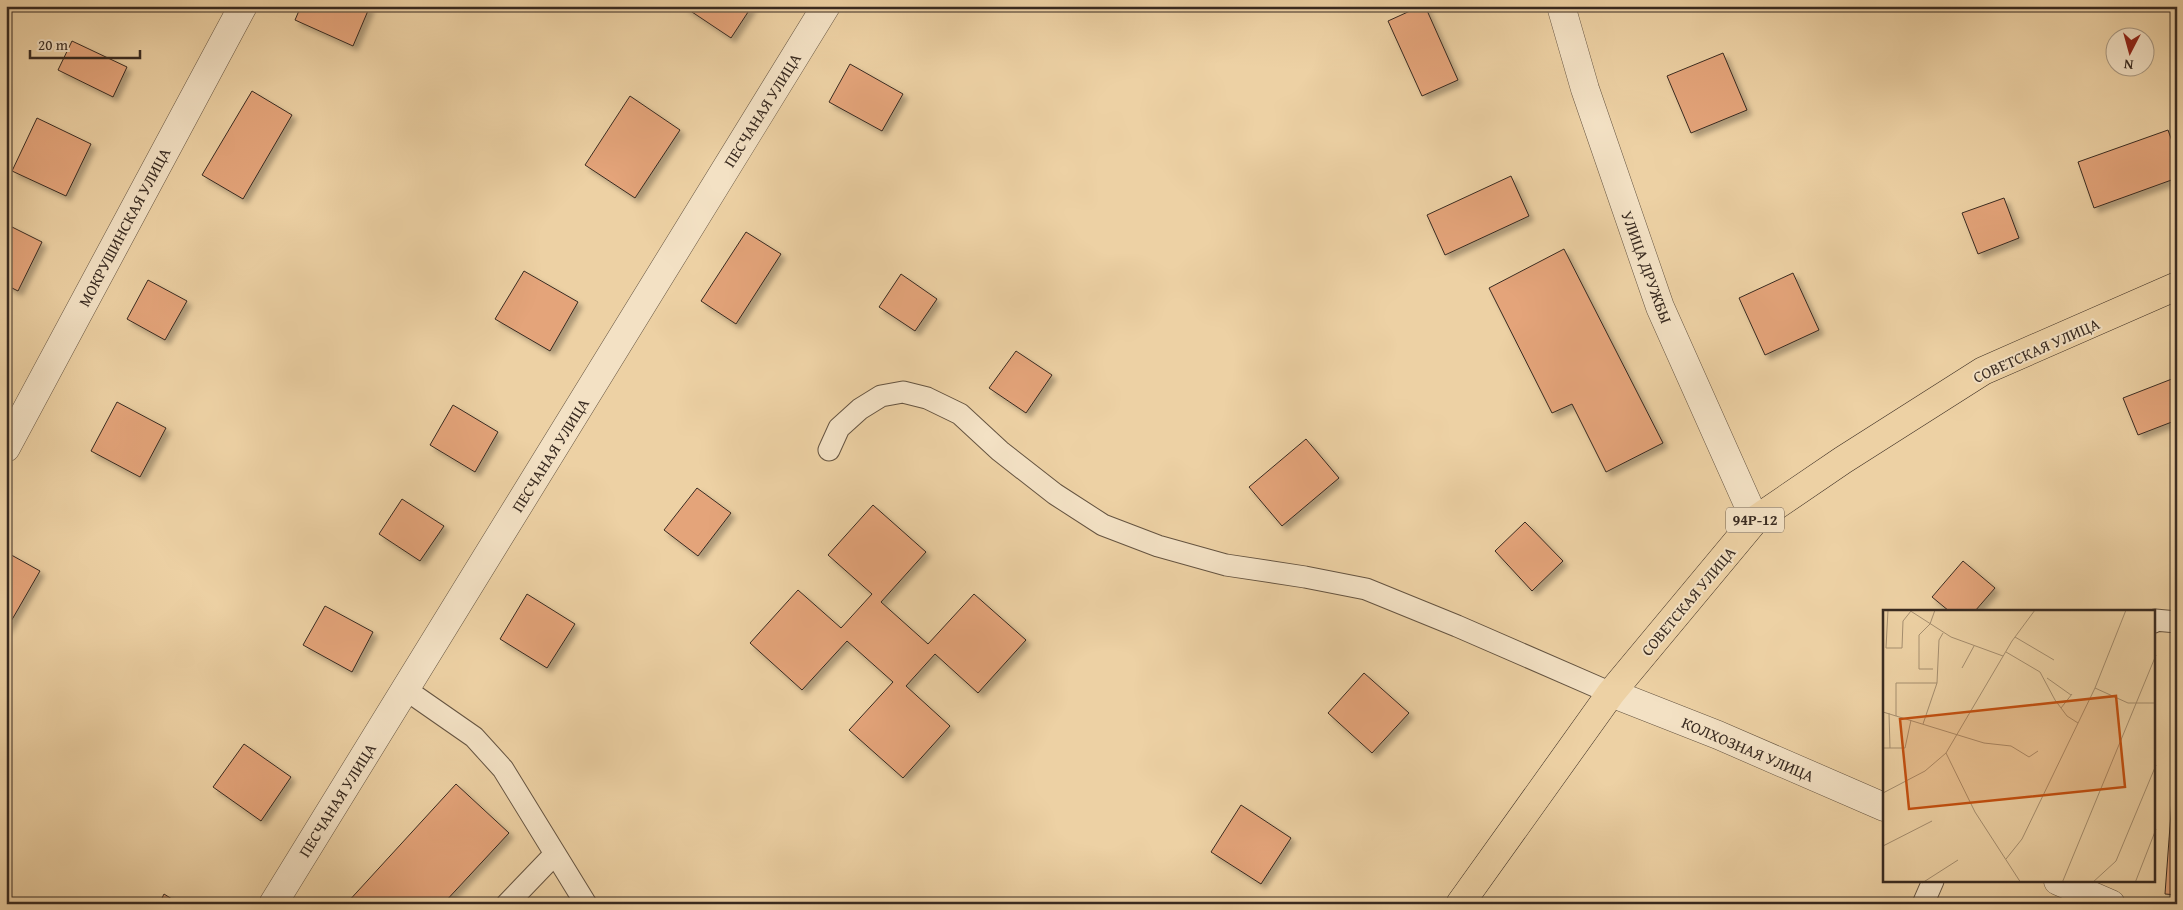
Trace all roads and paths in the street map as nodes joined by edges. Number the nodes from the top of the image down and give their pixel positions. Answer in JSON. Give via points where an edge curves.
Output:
{"nodes":[{"id":1,"x":243,"y":6,"type":"edge"},
{"id":2,"x":826,"y":6,"type":"edge"},
{"id":3,"x":1561,"y":6,"type":"edge"},
{"id":4,"x":2177,"y":286,"type":"edge"},
{"id":5,"x":6,"y":448,"type":"edge"},
{"id":6,"x":829,"y":450,"type":"dead end"},
{"id":7,"x":1755,"y":520,"type":"junction"},
{"id":8,"x":2156,"y":622,"type":"edge"},
{"id":9,"x":2177,"y":622,"type":"edge"},
{"id":10,"x":405,"y":689,"type":"junction"},
{"id":11,"x":1611,"y":693,"type":"junction"},
{"id":12,"x":1883,"y":807,"type":"edge"},
{"id":13,"x":554,"y":855,"type":"junction"},
{"id":14,"x":1933,"y":882,"type":"edge"},
{"id":15,"x":2068,"y":883,"type":"edge"},
{"id":16,"x":273,"y":904,"type":"edge"},
{"id":17,"x":507,"y":904,"type":"edge"},
{"id":18,"x":586,"y":904,"type":"edge"},
{"id":19,"x":1460,"y":904,"type":"edge"},
{"id":20,"x":1923,"y":904,"type":"edge"},
{"id":21,"x":2111,"y":904,"type":"edge"}],
"edges":[{"from":1,"to":5,"type":"street","name":"МОКРУШИНСКАЯ УЛИЦА"},
{"from":2,"to":10,"type":"street","name":"ПЕСЧАНАЯ УЛИЦА"},
{"from":3,"to":7,"type":"street","name":"УЛИЦА ДРУЖБЫ","via":[[1585,89],[1660,307]]},
{"from":4,"to":7,"type":"main road","name":"СОВЕТСКАЯ УЛИЦА","number":"94Р-12","via":[[1983,371]]},
{"from":6,"to":11,"type":"lane","via":[[839,428],[881,396],[904,392],[928,398],[960,414],[1000,451],[1055,494],[1103,525],[1158,546],[1226,565],[1366,588]]},
{"from":7,"to":11,"type":"main road","name":"СОВЕТСКАЯ УЛИЦА","number":"94Р-12"},
{"from":8,"to":9,"type":"lane"},
{"from":10,"to":13,"type":"lane","via":[[474,737],[503,769]]},
{"from":10,"to":16,"type":"street","name":"ПЕСЧАНАЯ УЛИЦА"},
{"from":11,"to":12,"type":"street","name":"КОЛХОЗНАЯ УЛИЦА"},
{"from":11,"to":19,"type":"main road","name":"СОВЕТСКАЯ УЛИЦА","number":"94Р-12"},
{"from":13,"to":17,"type":"lane"},
{"from":13,"to":18,"type":"lane"},
{"from":14,"to":20,"type":"lane"},
{"from":15,"to":21,"type":"street"}]}
